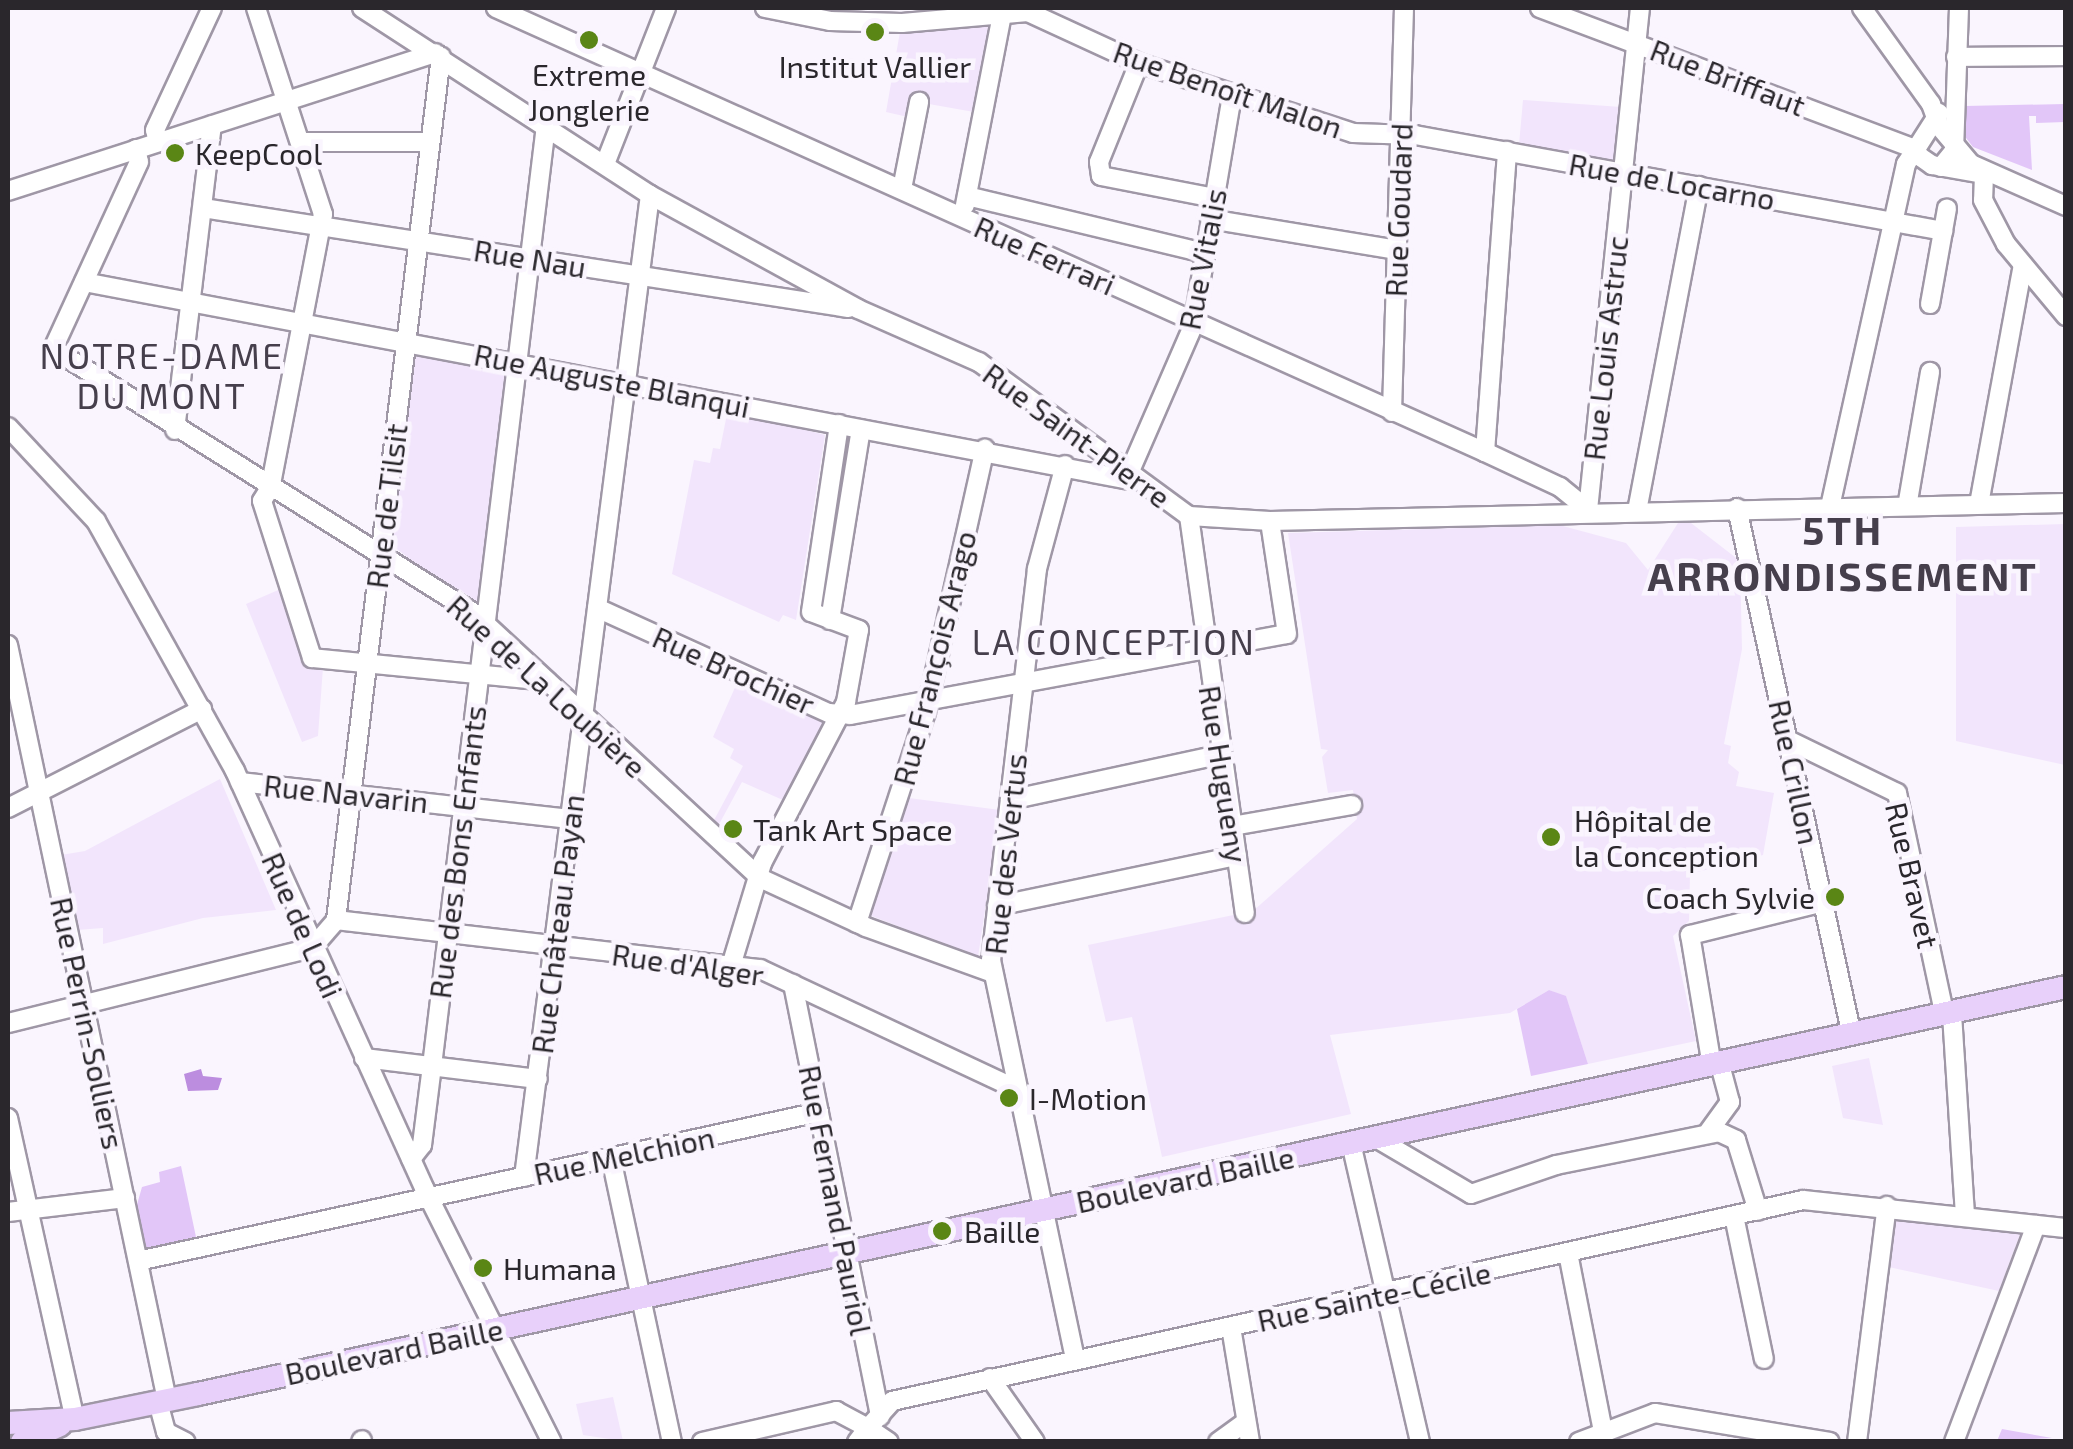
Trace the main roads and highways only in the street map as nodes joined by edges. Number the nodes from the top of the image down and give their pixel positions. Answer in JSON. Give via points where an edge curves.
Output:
{"nodes":[{"id":1,"x":2064,"y":990,"type":"edge"},
{"id":2,"x":75,"y":1419,"type":"junction"},
{"id":3,"x":8,"y":1423,"type":"edge"},
{"id":4,"x":22,"y":1442,"type":"edge"}],
"edges":[{"from":1,"to":2,"type":"main road","name":"Boulevard Baille","via":[[1387,1145],[1352,1143]]},
{"from":2,"to":3,"type":"main road","name":"Boulevard Baille"},
{"from":2,"to":4,"type":"main road","name":"Boulevard Baille"}]}
